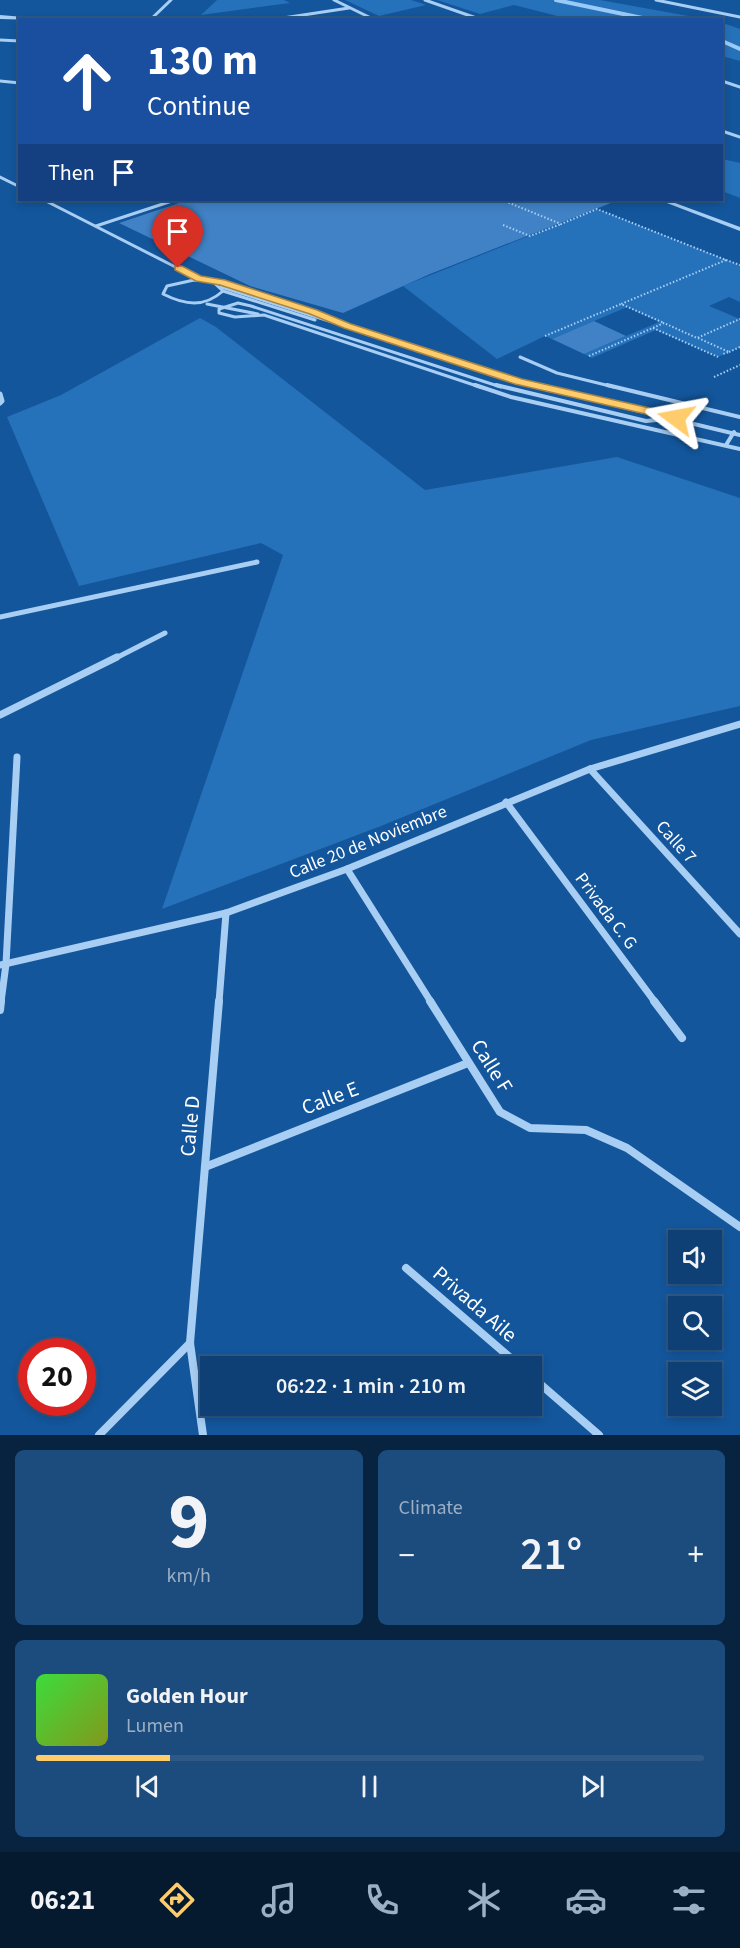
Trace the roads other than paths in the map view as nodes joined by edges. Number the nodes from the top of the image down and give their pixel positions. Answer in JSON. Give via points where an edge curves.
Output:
{"nodes":[{"id":1,"x":171,"y":0,"type":"edge"},
{"id":2,"x":334,"y":0,"type":"edge"},
{"id":3,"x":425,"y":0,"type":"edge"},
{"id":4,"x":656,"y":0,"type":"edge"},
{"id":5,"x":349,"y":8,"type":"junction"},
{"id":6,"x":0,"y":17,"type":"edge"},
{"id":7,"x":740,"y":17,"type":"edge"},
{"id":8,"x":18,"y":18,"type":"edge"},
{"id":9,"x":152,"y":18,"type":"edge"},
{"id":10,"x":283,"y":18,"type":"edge"},
{"id":11,"x":371,"y":18,"type":"edge"},
{"id":12,"x":476,"y":18,"type":"edge"},
{"id":13,"x":0,"y":40,"type":"edge"},
{"id":14,"x":18,"y":41,"type":"edge"},
{"id":15,"x":0,"y":81,"type":"edge"},
{"id":16,"x":723,"y":81,"type":"edge"},
{"id":17,"x":18,"y":83,"type":"edge"},
{"id":18,"x":740,"y":87,"type":"edge"},
{"id":19,"x":723,"y":131,"type":"edge"},
{"id":20,"x":740,"y":137,"type":"edge"},
{"id":21,"x":0,"y":177,"type":"edge"},
{"id":22,"x":18,"y":186,"type":"edge"},
{"id":23,"x":46,"y":201,"type":"edge"},
{"id":24,"x":172,"y":201,"type":"edge"},
{"id":25,"x":665,"y":201,"type":"edge"},
{"id":26,"x":96,"y":226,"type":"junction"},
{"id":27,"x":740,"y":229,"type":"edge"},
{"id":28,"x":199,"y":279,"type":"junction"},
{"id":29,"x":211,"y":280,"type":"junction"},
{"id":30,"x":222,"y":289,"type":"junction"},
{"id":31,"x":205,"y":303,"type":"junction"},
{"id":32,"x":222,"y":307,"type":"junction"},
{"id":33,"x":264,"y":315,"type":"junction"},
{"id":34,"x":348,"y":326,"type":"junction"},
{"id":35,"x":520,"y":357,"type":"dead end"},
{"id":36,"x":0,"y":394,"type":"edge"},
{"id":37,"x":0,"y":403,"type":"edge"},
{"id":38,"x":740,"y":417,"type":"edge"},
{"id":39,"x":676,"y":418,"type":"junction"},
{"id":40,"x":734,"y":432,"type":"junction"},
{"id":41,"x":740,"y":435,"type":"edge"},
{"id":42,"x":726,"y":445,"type":"junction"},
{"id":43,"x":740,"y":449,"type":"edge"},
{"id":44,"x":257,"y":562,"type":"dead end"},
{"id":45,"x":0,"y":617,"type":"edge"},
{"id":46,"x":165,"y":633,"type":"dead end"},
{"id":47,"x":0,"y":715,"type":"edge"},
{"id":48,"x":740,"y":724,"type":"edge"},
{"id":49,"x":17,"y":757,"type":"dead end"},
{"id":50,"x":590,"y":769,"type":"junction"},
{"id":51,"x":506,"y":802,"type":"junction"},
{"id":52,"x":347,"y":869,"type":"junction"},
{"id":53,"x":226,"y":913,"type":"junction"},
{"id":54,"x":740,"y":934,"type":"edge"},
{"id":55,"x":3,"y":965,"type":"edge"},
{"id":56,"x":0,"y":1010,"type":"edge"},
{"id":57,"x":682,"y":1038,"type":"dead end"},
{"id":58,"x":468,"y":1063,"type":"junction"},
{"id":59,"x":205,"y":1167,"type":"junction"},
{"id":60,"x":740,"y":1227,"type":"edge"},
{"id":61,"x":406,"y":1268,"type":"dead end"},
{"id":62,"x":190,"y":1343,"type":"junction"},
{"id":63,"x":508,"y":1356,"type":"edge"},
{"id":64,"x":542,"y":1386,"type":"edge"},
{"id":65,"x":99,"y":1435,"type":"edge"},
{"id":66,"x":203,"y":1435,"type":"edge"},
{"id":67,"x":599,"y":1435,"type":"edge"}],
"edges":[{"from":1,"to":9,"type":"street"},
{"from":2,"to":5,"type":"street"},
{"from":3,"to":12,"type":"street"},
{"from":4,"to":7,"type":"street"},
{"from":5,"to":10,"type":"street"},
{"from":5,"to":11,"type":"street"},
{"from":6,"to":8,"type":"street"},
{"from":13,"to":14,"type":"street"},
{"from":15,"to":17,"type":"street"},
{"from":16,"to":18,"type":"street"},
{"from":19,"to":20,"type":"street"},
{"from":21,"to":22,"type":"lane"},
{"from":23,"to":26,"type":"lane"},
{"from":24,"to":26,"type":"lane"},
{"from":25,"to":27,"type":"street"},
{"from":26,"to":28,"type":"lane"},
{"from":28,"to":29,"type":"lane"},
{"from":28,"to":31,"type":"lane","via":[[180,280],[167,286],[163,294],[180,303]]},
{"from":29,"to":30,"type":"lane"},
{"from":29,"to":34,"type":"lane"},
{"from":30,"to":31,"type":"lane","via":[[214,301]]},
{"from":30,"to":34,"type":"lane"},
{"from":31,"to":32,"type":"lane"},
{"from":32,"to":33,"type":"lane"},
{"from":32,"to":33,"type":"lane","via":[[219,314],[225,317]]},
{"from":32,"to":39,"type":"lane","via":[[238,303],[251,306],[511,390],[646,422]]},
{"from":33,"to":42,"type":"lane","via":[[511,397]]},
{"from":34,"to":39,"type":"lane","via":[[519,382]]},
{"from":35,"to":38,"type":"lane","via":[[557,373]]},
{"from":36,"to":37,"type":"street"},
{"from":39,"to":40,"type":"lane"},
{"from":40,"to":41,"type":"lane"},
{"from":40,"to":42,"type":"lane"},
{"from":42,"to":43,"type":"lane"},
{"from":44,"to":45,"type":"street"},
{"from":46,"to":47,"type":"street"},
{"from":48,"to":50,"type":"street","name":"Calle 20 de Noviembre"},
{"from":49,"to":55,"type":"street"},
{"from":50,"to":51,"type":"street","name":"Calle 20 de Noviembre"},
{"from":50,"to":54,"type":"street","name":"Calle 7"},
{"from":51,"to":52,"type":"street","name":"Calle 20 de Noviembre"},
{"from":51,"to":57,"type":"street","name":"Privada C. G"},
{"from":52,"to":53,"type":"street","name":"Calle 20 de Noviembre"},
{"from":52,"to":58,"type":"street","name":"Calle F"},
{"from":53,"to":55,"type":"street","name":"Calle 20 de Noviembre"},
{"from":53,"to":59,"type":"street","name":"Calle D"},
{"from":55,"to":56,"type":"street"},
{"from":58,"to":59,"type":"street","name":"Calle E"},
{"from":58,"to":60,"type":"street","name":"Calle F","via":[[500,1113],[530,1128],[586,1130],[627,1148]]},
{"from":59,"to":62,"type":"street","name":"Calle D"},
{"from":61,"to":63,"type":"street","name":"Privada Aile"},
{"from":62,"to":65,"type":"street"},
{"from":62,"to":66,"type":"street","name":"Calle D"},
{"from":64,"to":67,"type":"street"}]}
